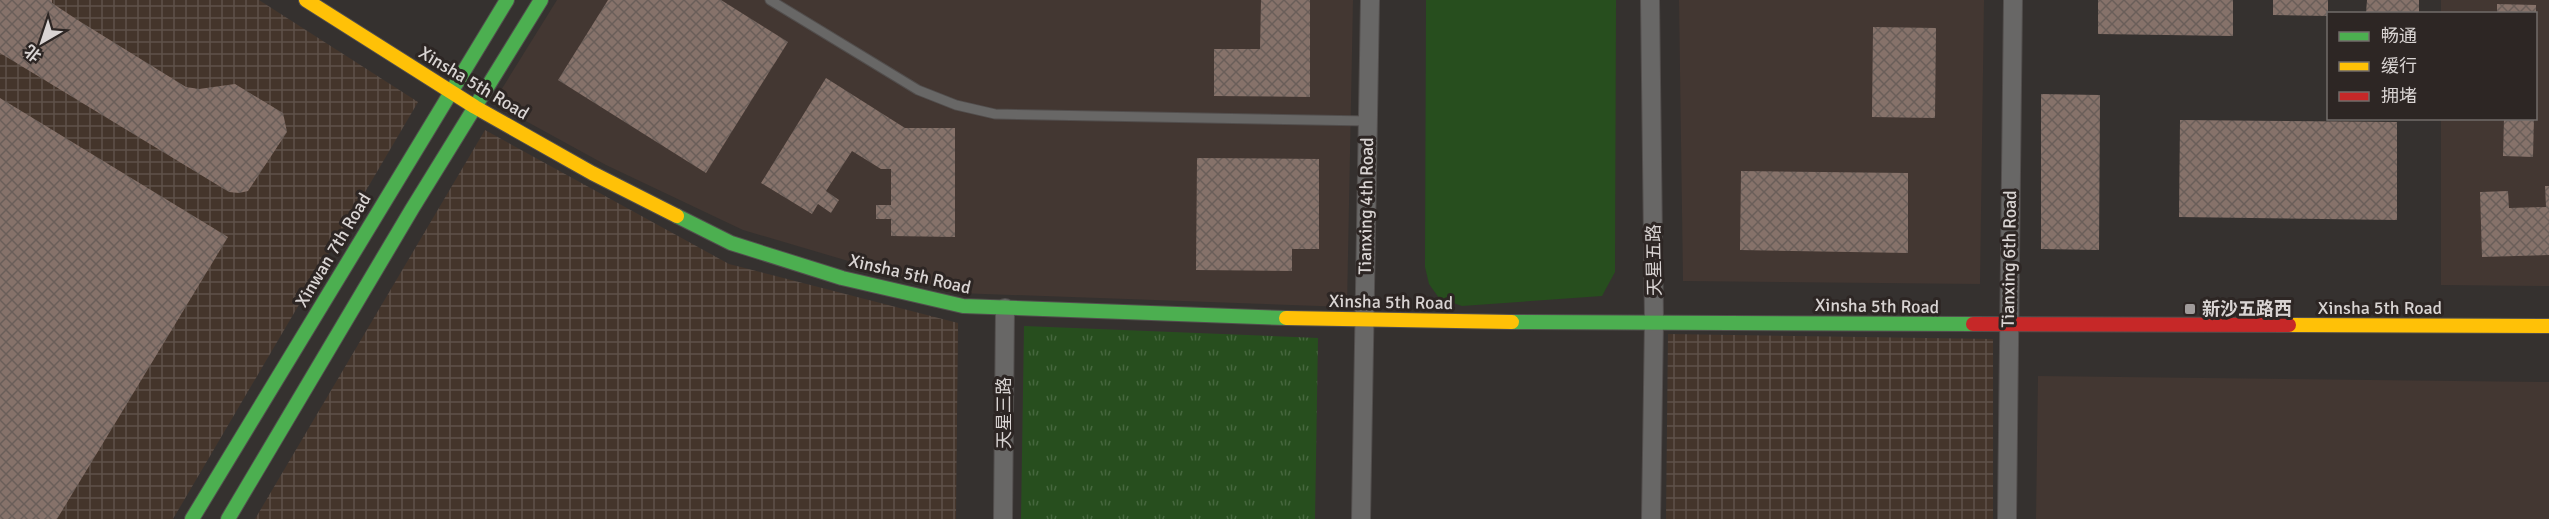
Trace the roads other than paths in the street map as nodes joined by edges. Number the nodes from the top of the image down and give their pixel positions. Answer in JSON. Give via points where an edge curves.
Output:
{"nodes":[{"id":1,"x":306,"y":0,"type":"edge"},
{"id":2,"x":507,"y":0,"type":"edge"},
{"id":3,"x":541,"y":0,"type":"edge"},
{"id":4,"x":770,"y":0,"type":"edge"},
{"id":5,"x":1370,"y":0,"type":"edge"},
{"id":6,"x":1650,"y":0,"type":"edge"},
{"id":7,"x":2013,"y":0,"type":"edge"},
{"id":8,"x":451,"y":91,"type":"junction"},
{"id":9,"x":475,"y":107,"type":"junction"},
{"id":10,"x":1368,"y":121,"type":"junction"},
{"id":11,"x":1005,"y":308,"type":"junction"},
{"id":12,"x":1365,"y":321,"type":"junction"},
{"id":13,"x":1654,"y":321,"type":"junction"},
{"id":14,"x":2008,"y":325,"type":"junction"},
{"id":15,"x":2549,"y":326,"type":"edge"},
{"id":16,"x":192,"y":519,"type":"edge"},
{"id":17,"x":228,"y":519,"type":"edge"},
{"id":18,"x":1003,"y":519,"type":"edge"},
{"id":19,"x":1362,"y":519,"type":"edge"},
{"id":20,"x":1652,"y":519,"type":"edge"},
{"id":21,"x":2007,"y":519,"type":"edge"}],
"edges":[{"from":1,"to":8,"type":"street","name":"Xinsha 5th Road"},
{"from":2,"to":8,"type":"street","name":"Xinwan 7th Road"},
{"from":3,"to":9,"type":"street"},
{"from":4,"to":10,"type":"lane","via":[[918,90],[956,105],[995,114]]},
{"from":5,"to":10,"type":"street","name":"Tianxing 4th Road"},
{"from":6,"to":13,"type":"street","name":"天星五路"},
{"from":7,"to":14,"type":"street","name":"Tianxing 6th Road"},
{"from":8,"to":9,"type":"street","name":"Xinsha 5th Road"},
{"from":8,"to":16,"type":"street","name":"Xinwan 7th Road"},
{"from":9,"to":11,"type":"street","name":"Xinsha 5th Road","via":[[592,173],[732,243],[864,283],[963,306]]},
{"from":9,"to":17,"type":"street"},
{"from":10,"to":12,"type":"street","name":"Tianxing 4th Road"},
{"from":11,"to":12,"type":"street","name":"Xinsha 5th Road"},
{"from":11,"to":18,"type":"street","name":"天星三路"},
{"from":12,"to":13,"type":"street","name":"Xinsha 5th Road"},
{"from":12,"to":19,"type":"street","name":"Tianxing 4th Road"},
{"from":13,"to":14,"type":"street","name":"Xinsha 5th Road"},
{"from":13,"to":20,"type":"street","name":"天星五路"},
{"from":14,"to":15,"type":"street","name":"Xinsha 5th Road"},
{"from":14,"to":21,"type":"street","name":"Tianxing 6th Road"}]}
